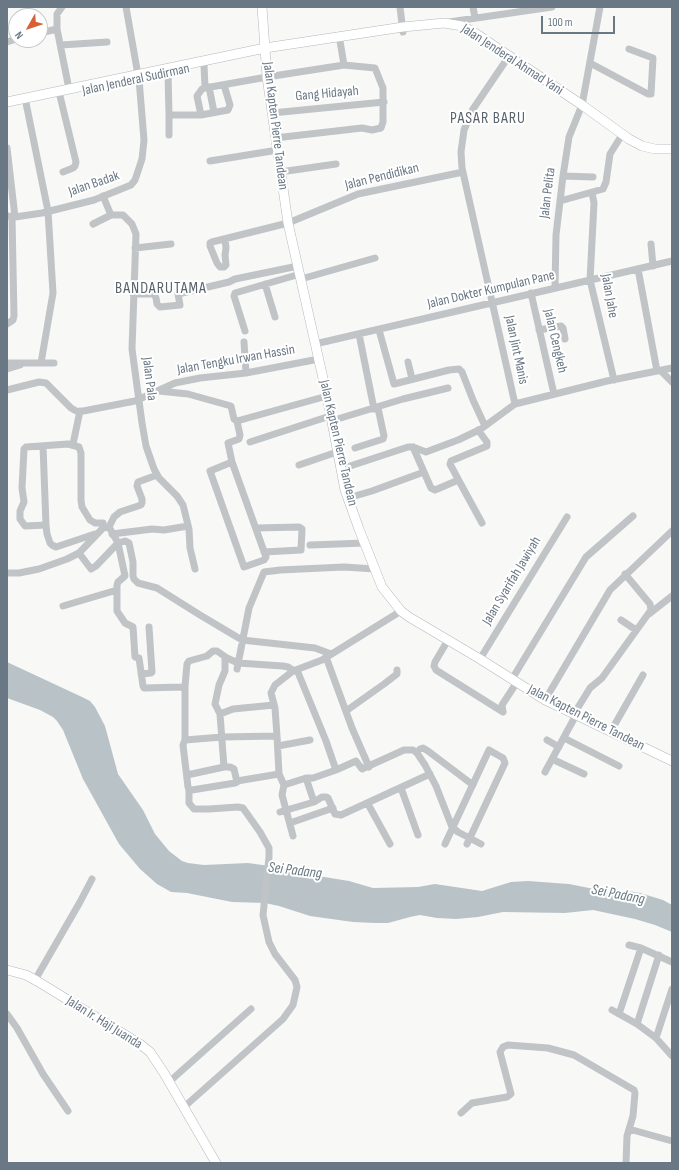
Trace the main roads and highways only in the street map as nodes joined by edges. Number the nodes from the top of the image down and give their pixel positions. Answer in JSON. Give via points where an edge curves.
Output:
{"nodes":[{"id":1,"x":262,"y":7,"type":"edge"},
{"id":2,"x":403,"y":30,"type":"junction"},
{"id":3,"x":265,"y":51,"type":"junction"},
{"id":4,"x":508,"y":58,"type":"junction"},
{"id":5,"x":139,"y":77,"type":"junction"},
{"id":6,"x":7,"y":102,"type":"edge"},
{"id":7,"x":7,"y":107,"type":"edge"},
{"id":8,"x":581,"y":107,"type":"junction"},
{"id":9,"x":672,"y":149,"type":"edge"},
{"id":10,"x":672,"y":154,"type":"edge"},
{"id":11,"x":671,"y":758,"type":"edge"},
{"id":12,"x":7,"y":970,"type":"edge"},
{"id":13,"x":216,"y":1163,"type":"edge"}],
"edges":[{"from":1,"to":3,"type":"main road","name":"Jalan Kapten Pierre Tandean"},
{"from":2,"to":3,"type":"main road","name":"Jalan Jenderal Ahmad Yani"},
{"from":2,"to":3,"type":"main road","name":"Jalan Jenderal Ahmad Yani"},
{"from":2,"to":4,"type":"main road","name":"Jalan Jenderal Ahmad Yani","via":[[453,29]]},
{"from":2,"to":4,"type":"main road","name":"Jalan Jenderal Ahmad Yani","via":[[444,22],[462,26]]},
{"from":3,"to":5,"type":"main road","name":"Jalan Jenderal Sudirman"},
{"from":3,"to":5,"type":"main road","name":"Jalan Jenderal Sudirman"},
{"from":3,"to":11,"type":"main road","name":"Jalan Kapten Pierre Tandean","via":[[288,223],[341,470],[348,498],[386,593],[401,611],[544,700]]},
{"from":4,"to":8,"type":"main road","name":"Jalan Jenderal Ahmad Yani"},
{"from":5,"to":6,"type":"main road","name":"Jalan Jenderal Sudirman"},
{"from":5,"to":7,"type":"main road","name":"Jalan Jenderal Sudirman"},
{"from":8,"to":9,"type":"main road","name":"Jalan Jenderal Ahmad Yani","via":[[642,146]]},
{"from":8,"to":10,"type":"main road","name":"Jalan Jenderal Ahmad Yani","via":[[640,151],[655,155]]},
{"from":12,"to":13,"type":"main road","name":"Jalan Ir. Haji Juanda","via":[[35,980],[150,1052]]}]}
